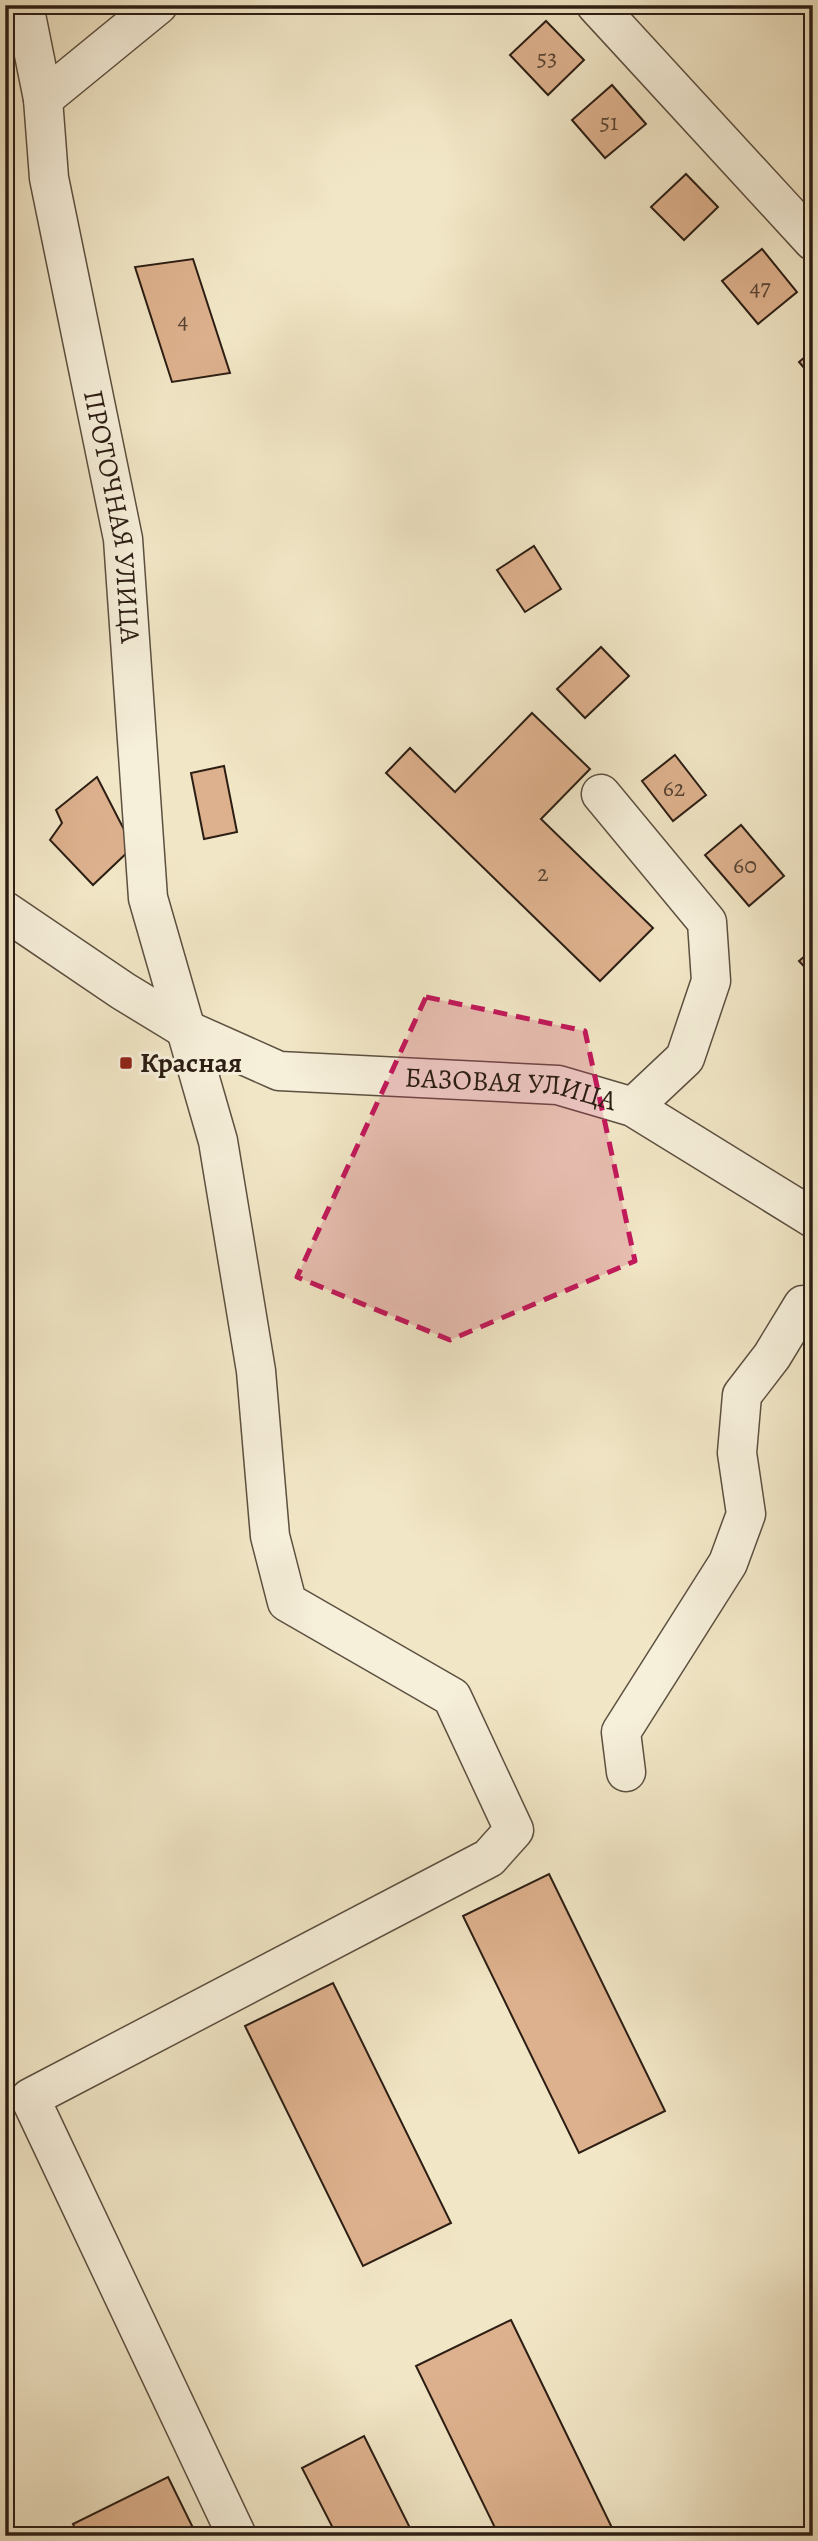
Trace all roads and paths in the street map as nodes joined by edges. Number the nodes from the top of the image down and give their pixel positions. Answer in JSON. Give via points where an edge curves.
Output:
{"nodes":[{"id":1,"x":24,"y":5,"type":"edge"},
{"id":2,"x":159,"y":5,"type":"edge"},
{"id":3,"x":596,"y":5,"type":"edge"},
{"id":4,"x":43,"y":99,"type":"junction"},
{"id":5,"x":813,"y":241,"type":"edge"},
{"id":6,"x":601,"y":794,"type":"dead end"},
{"id":7,"x":5,"y":911,"type":"edge"},
{"id":8,"x":187,"y":1030,"type":"junction"},
{"id":9,"x":634,"y":1107,"type":"junction"},
{"id":10,"x":813,"y":1217,"type":"edge"},
{"id":11,"x":809,"y":1306,"type":"edge"},
{"id":12,"x":626,"y":1772,"type":"dead end"},
{"id":13,"x":18,"y":2103,"type":"edge"},
{"id":14,"x":237,"y":2536,"type":"edge"}],
"edges":[{"from":1,"to":4,"type":"street","name":"ПРОТОЧНАЯ УЛИЦА"},
{"from":2,"to":4,"type":"street"},
{"from":3,"to":5,"type":"street"},
{"from":4,"to":8,"type":"street","name":"ПРОТОЧНАЯ УЛИЦА","via":[[49,178],[123,539],[148,898]]},
{"from":6,"to":9,"type":"street","via":[[707,922],[711,981],[685,1058]]},
{"from":7,"to":8,"type":"street","name":"БАЗОВАЯ УЛИЦА"},
{"from":8,"to":9,"type":"street","name":"БАЗОВАЯ УЛИЦА","via":[[279,1071],[558,1085]]},
{"from":8,"to":13,"type":"street","name":"ПРОТОЧНАЯ УЛИЦА","via":[[218,1141],[256,1371],[270,1536],[287,1602],[452,1697],[514,1830],[489,1858]]},
{"from":9,"to":10,"type":"street","name":"БАЗОВАЯ УЛИЦА"},
{"from":11,"to":12,"type":"street","via":[[742,1395],[737,1453],[746,1514],[728,1563],[621,1732]]},
{"from":13,"to":14,"type":"street"}]}
